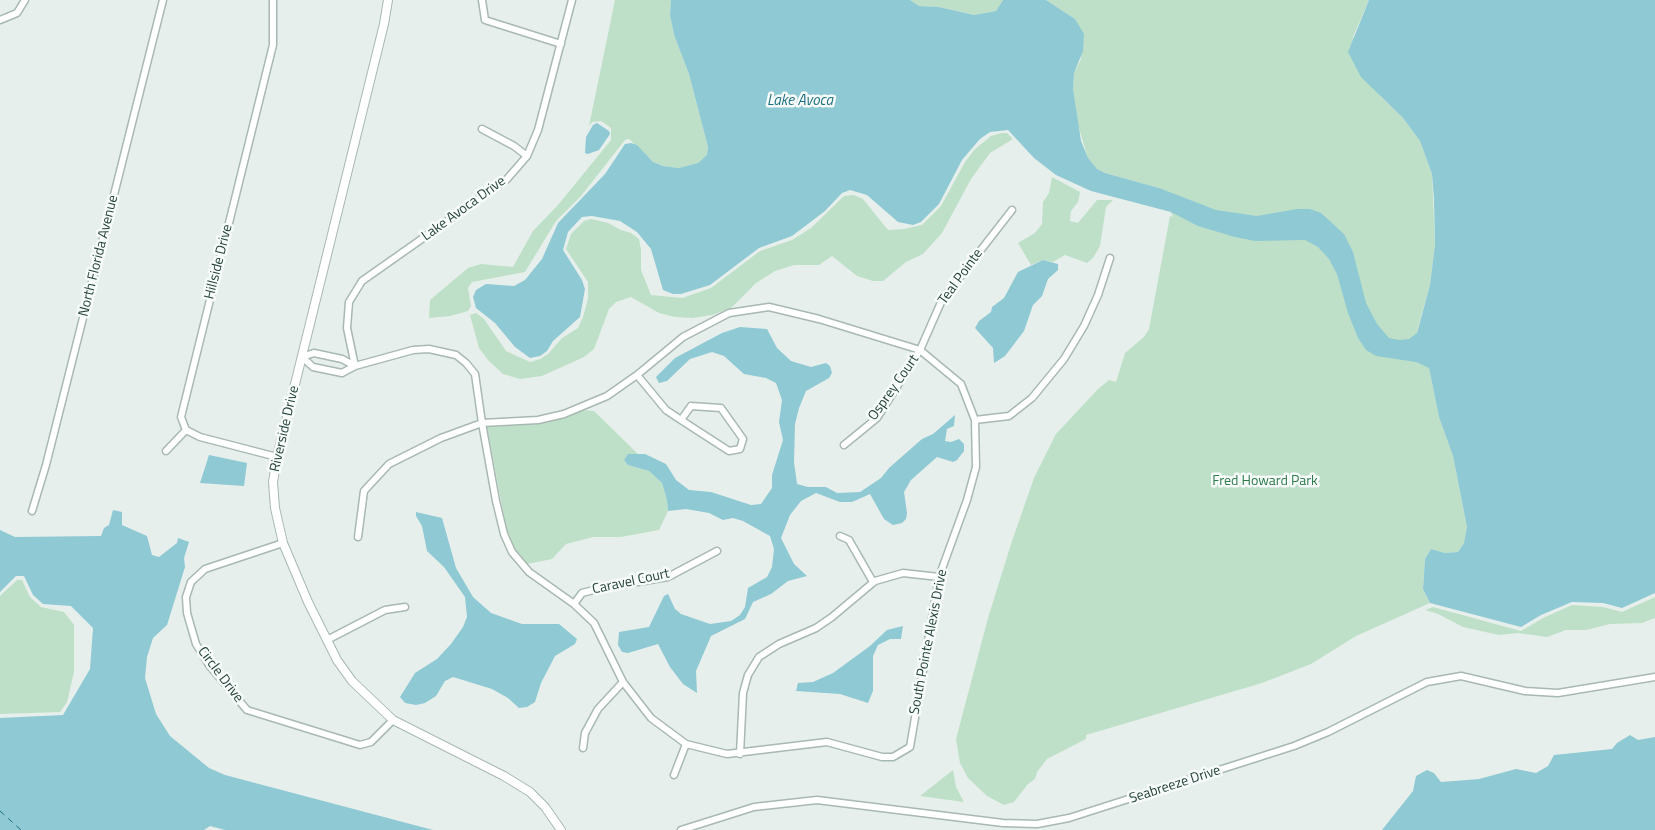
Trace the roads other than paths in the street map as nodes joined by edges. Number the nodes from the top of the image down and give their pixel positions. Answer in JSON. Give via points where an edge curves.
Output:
{"nodes":[{"id":1,"x":25,"y":0,"type":"edge"},
{"id":2,"x":163,"y":0,"type":"edge"},
{"id":3,"x":272,"y":0,"type":"edge"},
{"id":4,"x":388,"y":0,"type":"edge"},
{"id":5,"x":482,"y":0,"type":"edge"},
{"id":6,"x":572,"y":0,"type":"edge"},
{"id":7,"x":0,"y":20,"type":"edge"},
{"id":8,"x":561,"y":44,"type":"junction"},
{"id":9,"x":482,"y":129,"type":"dead end"},
{"id":10,"x":527,"y":156,"type":"junction"},
{"id":11,"x":1012,"y":210,"type":"dead end"},
{"id":12,"x":1110,"y":258,"type":"dead end"},
{"id":13,"x":920,"y":350,"type":"junction"},
{"id":14,"x":302,"y":357,"type":"junction"},
{"id":15,"x":355,"y":366,"type":"junction"},
{"id":16,"x":637,"y":375,"type":"junction"},
{"id":17,"x":681,"y":420,"type":"junction"},
{"id":18,"x":975,"y":420,"type":"junction"},
{"id":19,"x":482,"y":423,"type":"junction"},
{"id":20,"x":186,"y":430,"type":"junction"},
{"id":21,"x":844,"y":445,"type":"dead end"},
{"id":22,"x":166,"y":451,"type":"dead end"},
{"id":23,"x":277,"y":457,"type":"junction"},
{"id":24,"x":32,"y":512,"type":"dead end"},
{"id":25,"x":840,"y":536,"type":"dead end"},
{"id":26,"x":358,"y":537,"type":"dead end"},
{"id":27,"x":283,"y":543,"type":"junction"},
{"id":28,"x":717,"y":551,"type":"dead end"},
{"id":29,"x":939,"y":577,"type":"junction"},
{"id":30,"x":873,"y":582,"type":"junction"},
{"id":31,"x":574,"y":604,"type":"junction"},
{"id":32,"x":405,"y":607,"type":"dead end"},
{"id":33,"x":327,"y":640,"type":"junction"},
{"id":34,"x":1655,"y":677,"type":"edge"},
{"id":35,"x":623,"y":682,"type":"junction"},
{"id":36,"x":393,"y":720,"type":"junction"},
{"id":37,"x":686,"y":744,"type":"junction"},
{"id":38,"x":582,"y":748,"type":"dead end"},
{"id":39,"x":740,"y":754,"type":"junction"},
{"id":40,"x":674,"y":775,"type":"dead end"},
{"id":41,"x":709,"y":822,"type":"junction"},
{"id":42,"x":560,"y":830,"type":"edge"},
{"id":43,"x":681,"y":830,"type":"edge"},
{"id":44,"x":712,"y":830,"type":"edge"}],
"edges":[{"from":1,"to":7,"type":"street","via":[[17,13]]},
{"from":2,"to":24,"type":"street","name":"North Florida Avenue","via":[[49,456]]},
{"from":3,"to":20,"type":"street","name":"Hillside Drive","via":[[273,45],[181,416]]},
{"from":4,"to":14,"type":"street","name":"Riverside Drive"},
{"from":5,"to":8,"type":"street","via":[[485,20]]},
{"from":6,"to":8,"type":"street","name":"Lake Avoca Drive"},
{"from":8,"to":10,"type":"street","name":"Lake Avoca Drive","via":[[538,130]]},
{"from":9,"to":10,"type":"street"},
{"from":10,"to":15,"type":"street","name":"Lake Avoca Drive","via":[[507,179],[362,281],[349,302],[347,328]]},
{"from":11,"to":13,"type":"street","name":"Teal Pointe","via":[[942,300]]},
{"from":12,"to":18,"type":"street","via":[[1084,326],[1064,359],[1032,398],[1010,416]]},
{"from":13,"to":16,"type":"street","name":"South Pointe Alexis Drive","via":[[769,307],[721,317],[683,337]]},
{"from":13,"to":18,"type":"street","name":"South Pointe Alexis Drive","via":[[960,384]]},
{"from":13,"to":21,"type":"street","name":"Osprey Court","via":[[877,418]]},
{"from":14,"to":15,"type":"street","via":[[314,353]]},
{"from":14,"to":15,"type":"street","name":"South Pointe Alexis Drive","via":[[313,368],[342,373]]},
{"from":14,"to":23,"type":"street","name":"Riverside Drive"},
{"from":15,"to":19,"type":"street","name":"South Pointe Alexis Drive","via":[[413,350],[430,349],[456,355],[475,374]]},
{"from":16,"to":17,"type":"street","via":[[666,410]]},
{"from":16,"to":19,"type":"street","name":"South Pointe Alexis Drive","via":[[607,396],[564,414],[538,420]]},
{"from":17,"to":17,"type":"street","via":[[729,451],[735,451],[743,444],[720,408],[691,406]]},
{"from":18,"to":29,"type":"street","name":"South Pointe Alexis Drive","via":[[976,467]]},
{"from":19,"to":26,"type":"street","via":[[441,438],[389,464],[364,491]]},
{"from":19,"to":31,"type":"street","name":"South Pointe Alexis Drive","via":[[504,534],[512,552],[529,572]]},
{"from":20,"to":22,"type":"street"},
{"from":20,"to":23,"type":"street","via":[[200,437]]},
{"from":23,"to":27,"type":"street","name":"Riverside Drive","via":[[272,482]]},
{"from":25,"to":30,"type":"street","via":[[849,540]]},
{"from":27,"to":33,"type":"street","name":"Riverside Drive"},
{"from":27,"to":36,"type":"street","name":"Circle Drive","via":[[205,569],[191,582],[186,597],[187,613],[196,644],[209,665],[247,710],[360,744],[371,742]]},
{"from":28,"to":31,"type":"street","name":"Caravel Court","via":[[668,577],[582,593]]},
{"from":29,"to":30,"type":"street","via":[[903,573]]},
{"from":29,"to":39,"type":"street","name":"South Pointe Alexis Drive","via":[[910,747],[892,757],[827,742]]},
{"from":30,"to":39,"type":"street","via":[[816,628],[774,646],[753,664],[741,703]]},
{"from":31,"to":35,"type":"street","name":"South Pointe Alexis Drive","via":[[594,623]]},
{"from":32,"to":33,"type":"street","via":[[385,610]]},
{"from":33,"to":36,"type":"street","name":"Riverside Drive","via":[[352,681]]},
{"from":34,"to":41,"type":"street","name":"Seabreeze Drive","via":[[1558,693],[1525,691],[1461,676],[1427,682],[1294,746],[1069,818],[1037,824],[1003,823],[817,800],[754,807]]},
{"from":35,"to":37,"type":"street","name":"South Pointe Alexis Drive","via":[[651,718]]},
{"from":35,"to":38,"type":"street","via":[[598,709]]},
{"from":36,"to":42,"type":"street","name":"Riverside Drive","via":[[523,788],[545,807]]},
{"from":37,"to":39,"type":"street","name":"South Pointe Alexis Drive","via":[[711,752]]},
{"from":37,"to":40,"type":"street"},
{"from":41,"to":43,"type":"street","name":"Seabreeze Drive"},
{"from":41,"to":44,"type":"street"}]}
